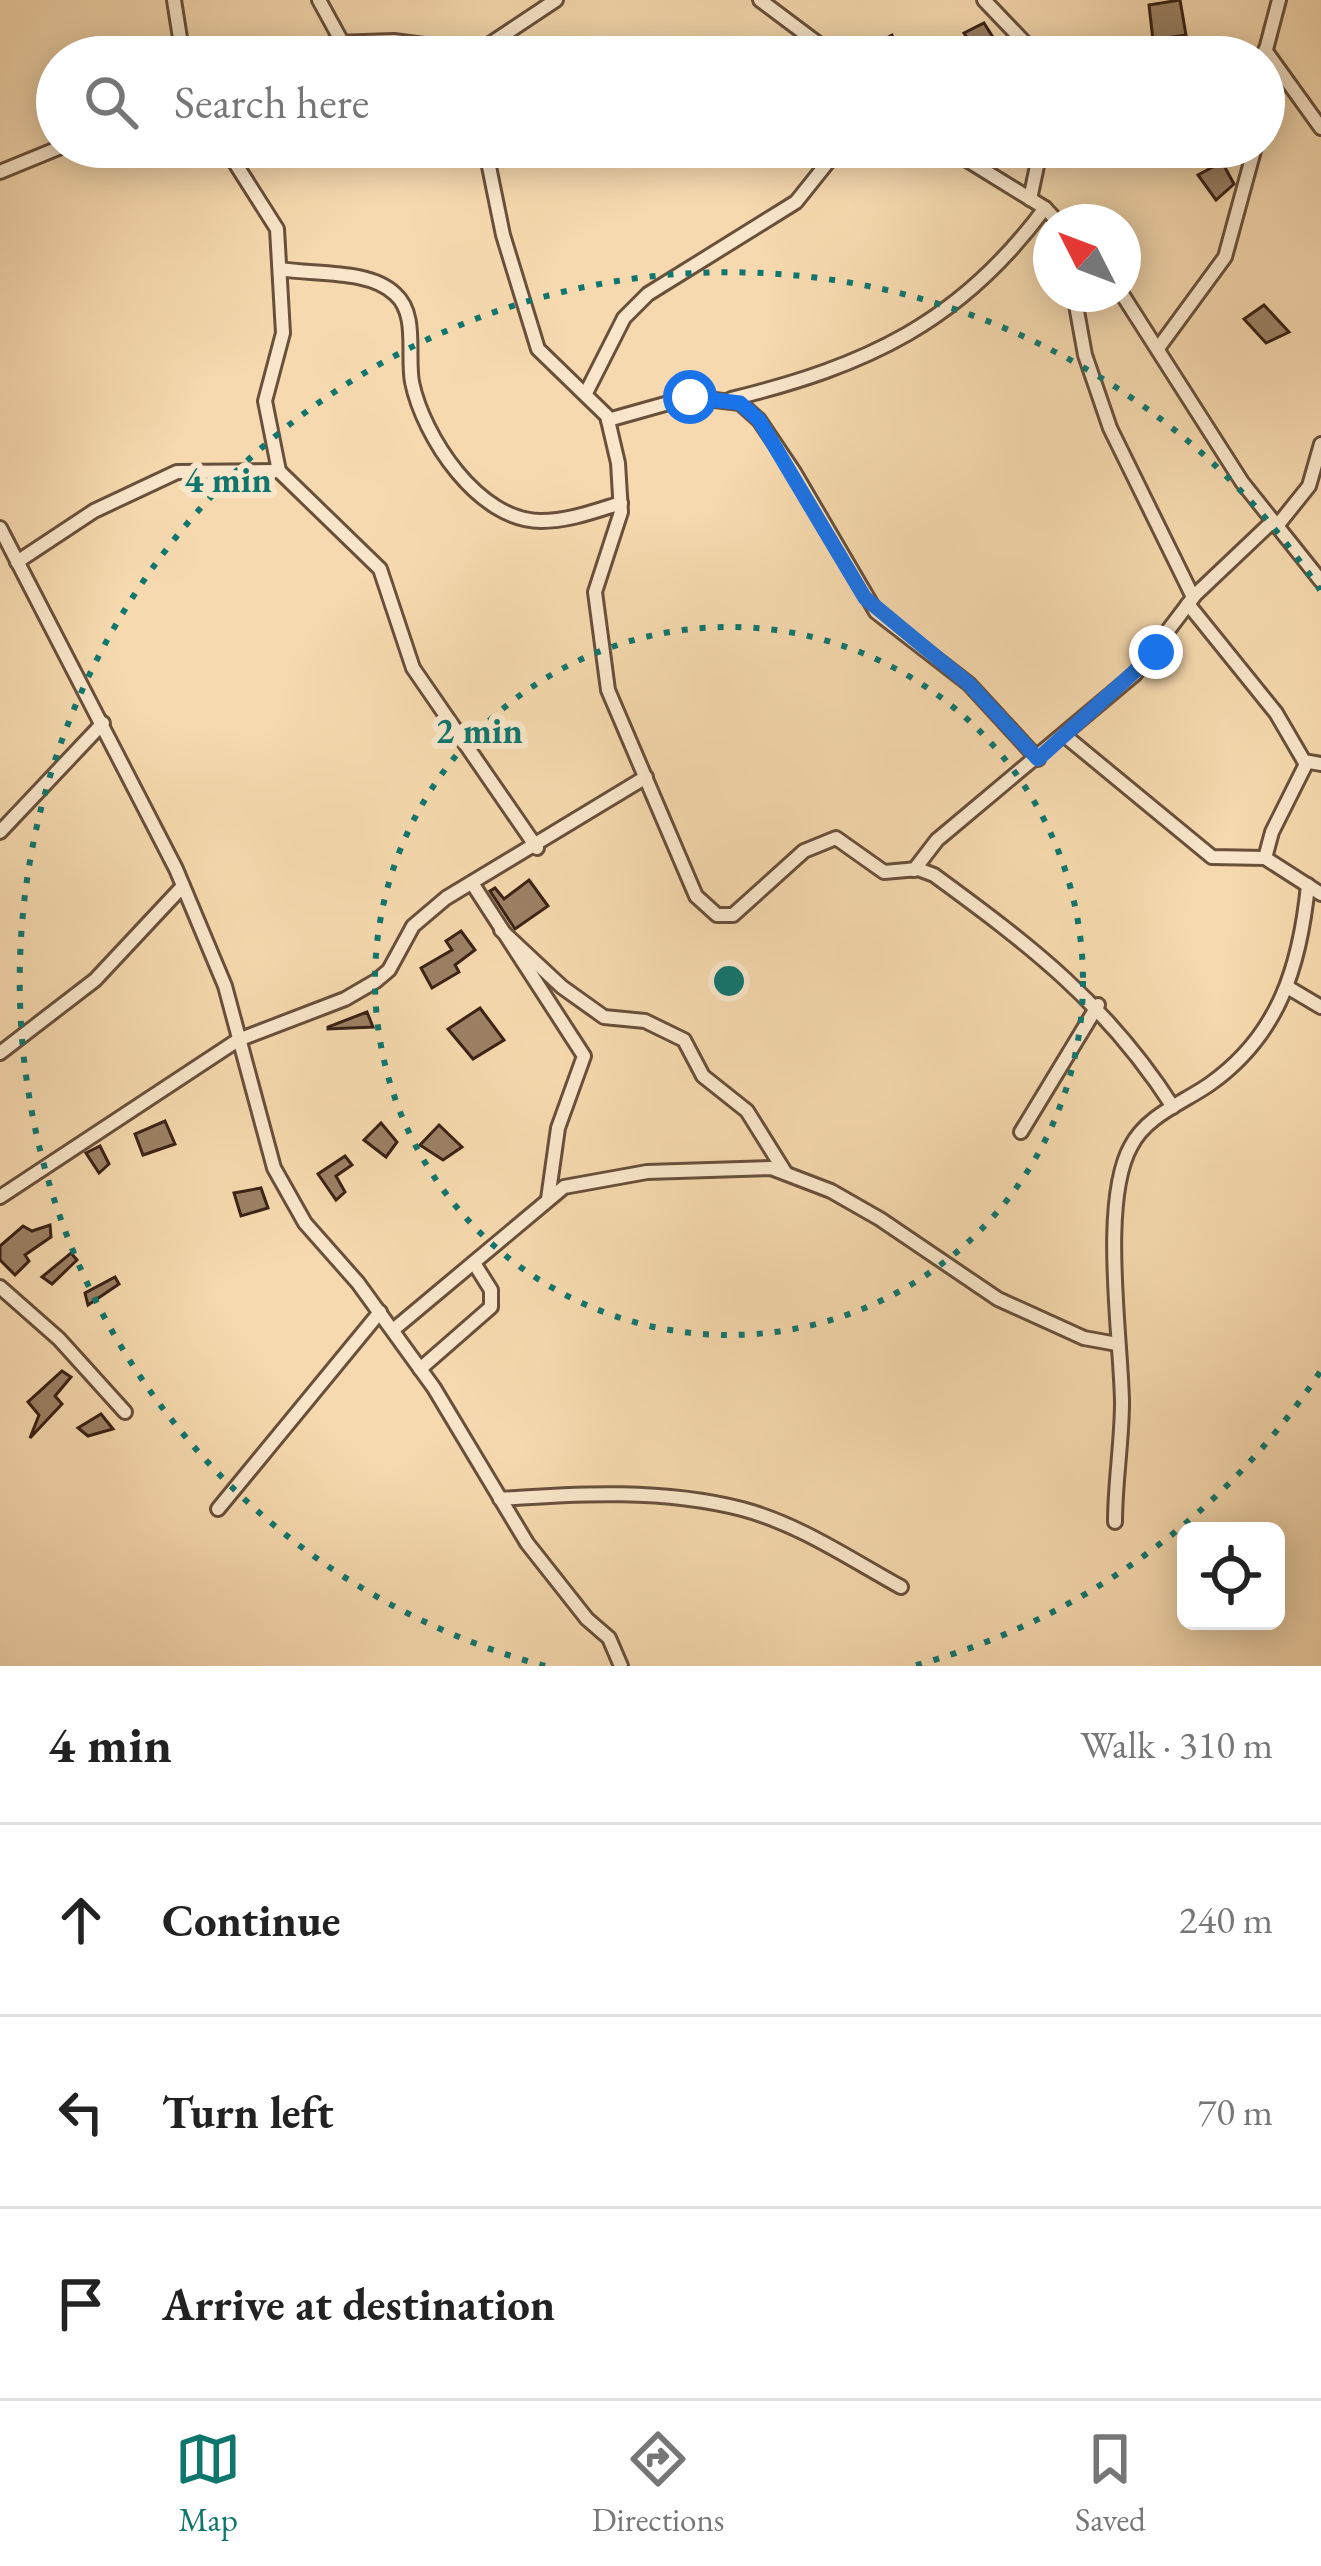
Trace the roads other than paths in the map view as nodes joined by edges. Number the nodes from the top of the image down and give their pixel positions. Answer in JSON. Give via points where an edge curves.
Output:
{"nodes":[{"id":1,"x":174,"y":0,"type":"edge"},
{"id":2,"x":319,"y":0,"type":"edge"},
{"id":3,"x":556,"y":0,"type":"edge"},
{"id":4,"x":760,"y":0,"type":"edge"},
{"id":5,"x":984,"y":0,"type":"edge"},
{"id":6,"x":1279,"y":0,"type":"edge"},
{"id":7,"x":180,"y":36,"type":"edge"},
{"id":8,"x":339,"y":36,"type":"edge"},
{"id":9,"x":502,"y":36,"type":"edge"},
{"id":10,"x":808,"y":36,"type":"edge"},
{"id":11,"x":1018,"y":36,"type":"edge"},
{"id":12,"x":1269,"y":36,"type":"edge"},
{"id":13,"x":1285,"y":81,"type":"edge"},
{"id":14,"x":1321,"y":128,"type":"edge"},
{"id":15,"x":36,"y":157,"type":"edge"},
{"id":16,"x":238,"y":168,"type":"edge"},
{"id":17,"x":490,"y":168,"type":"edge"},
{"id":18,"x":823,"y":168,"type":"edge"},
{"id":19,"x":980,"y":168,"type":"edge"},
{"id":20,"x":1037,"y":168,"type":"edge"},
{"id":21,"x":1249,"y":168,"type":"edge"},
{"id":22,"x":0,"y":172,"type":"edge"},
{"id":23,"x":1030,"y":199,"type":"junction"},
{"id":24,"x":1038,"y":204,"type":"edge"},
{"id":25,"x":1033,"y":224,"type":"edge"},
{"id":26,"x":280,"y":269,"type":"junction"},
{"id":27,"x":1077,"y":312,"type":"edge"},
{"id":28,"x":1135,"y":312,"type":"edge"},
{"id":29,"x":1160,"y":346,"type":"junction"},
{"id":30,"x":587,"y":391,"type":"junction"},
{"id":31,"x":730,"y":400,"type":"junction"},
{"id":32,"x":608,"y":420,"type":"junction"},
{"id":33,"x":1321,"y":444,"type":"edge"},
{"id":34,"x":279,"y":471,"type":"junction"},
{"id":35,"x":621,"y":503,"type":"junction"},
{"id":36,"x":1275,"y":523,"type":"junction"},
{"id":37,"x":0,"y":528,"type":"edge"},
{"id":38,"x":17,"y":562,"type":"junction"},
{"id":39,"x":1321,"y":581,"type":"edge"},
{"id":40,"x":1190,"y":601,"type":"junction"},
{"id":41,"x":103,"y":723,"type":"junction"},
{"id":42,"x":1064,"y":735,"type":"junction"},
{"id":43,"x":1038,"y":759,"type":"junction"},
{"id":44,"x":1314,"y":763,"type":"edge"},
{"id":45,"x":646,"y":777,"type":"junction"},
{"id":46,"x":0,"y":832,"type":"edge"},
{"id":47,"x":536,"y":848,"type":"junction"},
{"id":48,"x":1265,"y":858,"type":"junction"},
{"id":49,"x":914,"y":870,"type":"junction"},
{"id":50,"x":472,"y":883,"type":"junction"},
{"id":51,"x":1308,"y":885,"type":"junction"},
{"id":52,"x":183,"y":886,"type":"junction"},
{"id":53,"x":1321,"y":894,"type":"edge"},
{"id":54,"x":501,"y":930,"type":"junction"},
{"id":55,"x":1288,"y":988,"type":"junction"},
{"id":56,"x":1098,"y":1005,"type":"junction"},
{"id":57,"x":1321,"y":1006,"type":"edge"},
{"id":58,"x":238,"y":1040,"type":"junction"},
{"id":59,"x":0,"y":1053,"type":"edge"},
{"id":60,"x":1173,"y":1107,"type":"junction"},
{"id":61,"x":1021,"y":1132,"type":"dead end"},
{"id":62,"x":785,"y":1172,"type":"junction"},
{"id":63,"x":0,"y":1197,"type":"edge"},
{"id":64,"x":548,"y":1199,"type":"junction"},
{"id":65,"x":474,"y":1263,"type":"junction"},
{"id":66,"x":0,"y":1287,"type":"edge"},
{"id":67,"x":380,"y":1312,"type":"junction"},
{"id":68,"x":394,"y":1330,"type":"junction"},
{"id":69,"x":1117,"y":1344,"type":"junction"},
{"id":70,"x":420,"y":1369,"type":"junction"},
{"id":71,"x":125,"y":1412,"type":"dead end"},
{"id":72,"x":500,"y":1499,"type":"junction"},
{"id":73,"x":218,"y":1509,"type":"dead end"},
{"id":74,"x":1115,"y":1522,"type":"dead end"},
{"id":75,"x":901,"y":1587,"type":"dead end"},
{"id":76,"x":621,"y":1666,"type":"edge"}],
"edges":[{"from":1,"to":7,"type":"street"},
{"from":2,"to":8,"type":"street"},
{"from":3,"to":9,"type":"street"},
{"from":4,"to":10,"type":"street"},
{"from":5,"to":11,"type":"street"},
{"from":6,"to":12,"type":"street"},
{"from":13,"to":14,"type":"street"},
{"from":15,"to":22,"type":"street"},
{"from":16,"to":26,"type":"street","via":[[277,230]]},
{"from":17,"to":30,"type":"street","via":[[538,349]]},
{"from":18,"to":30,"type":"street","via":[[796,202],[648,294],[624,318]]},
{"from":19,"to":23,"type":"street"},
{"from":20,"to":23,"type":"street"},
{"from":21,"to":29,"type":"street","via":[[1226,257]]},
{"from":23,"to":24,"type":"street"},
{"from":25,"to":31,"type":"street","via":[[970,290],[906,339],[821,377]]},
{"from":26,"to":34,"type":"street","via":[[283,333],[265,401]]},
{"from":26,"to":35,"type":"street","via":[[368,281],[398,296],[407,310],[411,379],[424,425],[449,464],[511,514],[536,522]]},
{"from":27,"to":40,"type":"street","via":[[1110,428]]},
{"from":28,"to":29,"type":"street"},
{"from":29,"to":36,"type":"street"},
{"from":30,"to":32,"type":"street"},
{"from":31,"to":32,"type":"street","via":[[690,397]]},
{"from":31,"to":43,"type":"street","via":[[759,420],[876,612],[969,684]]},
{"from":32,"to":35,"type":"street"},
{"from":33,"to":36,"type":"street","via":[[1309,486]]},
{"from":34,"to":38,"type":"street","via":[[176,472],[94,511]]},
{"from":34,"to":47,"type":"street","via":[[380,569],[413,668]]},
{"from":35,"to":45,"type":"street","via":[[595,592],[598,625],[608,690]]},
{"from":36,"to":39,"type":"street"},
{"from":36,"to":40,"type":"street"},
{"from":37,"to":38,"type":"street"},
{"from":38,"to":41,"type":"street"},
{"from":40,"to":42,"type":"street","via":[[1136,674]]},
{"from":40,"to":44,"type":"street"},
{"from":41,"to":46,"type":"street"},
{"from":41,"to":52,"type":"street"},
{"from":42,"to":43,"type":"street"},
{"from":42,"to":48,"type":"street","via":[[1212,857]]},
{"from":43,"to":49,"type":"street","via":[[937,840]]},
{"from":44,"to":48,"type":"street"},
{"from":45,"to":47,"type":"street"},
{"from":45,"to":49,"type":"street","via":[[685,879],[717,915],[733,915],[821,841],[836,838],[884,872]]},
{"from":47,"to":50,"type":"street"},
{"from":48,"to":51,"type":"street"},
{"from":49,"to":56,"type":"street","via":[[934,874]]},
{"from":50,"to":54,"type":"street"},
{"from":50,"to":58,"type":"street","via":[[413,926],[376,981]]},
{"from":51,"to":53,"type":"street"},
{"from":51,"to":55,"type":"street"},
{"from":52,"to":58,"type":"street"},
{"from":52,"to":59,"type":"street","via":[[95,980]]},
{"from":54,"to":62,"type":"street","via":[[604,1017],[645,1021],[684,1040],[703,1076],[747,1111]]},
{"from":54,"to":64,"type":"street","via":[[584,1057],[558,1128]]},
{"from":55,"to":57,"type":"street"},
{"from":55,"to":60,"type":"street","via":[[1237,1062]]},
{"from":56,"to":60,"type":"street"},
{"from":56,"to":61,"type":"street"},
{"from":58,"to":63,"type":"street"},
{"from":58,"to":67,"type":"street","via":[[274,1168],[305,1223]]},
{"from":60,"to":69,"type":"street","via":[[1131,1146],[1120,1176]]},
{"from":62,"to":64,"type":"street","via":[[647,1172],[576,1183]]},
{"from":62,"to":69,"type":"street","via":[[880,1219],[998,1299],[1084,1338]]},
{"from":64,"to":65,"type":"street"},
{"from":65,"to":68,"type":"street"},
{"from":65,"to":70,"type":"street","via":[[491,1290],[491,1307]]},
{"from":66,"to":71,"type":"street"},
{"from":67,"to":68,"type":"street"},
{"from":67,"to":73,"type":"street"},
{"from":68,"to":70,"type":"street"},
{"from":69,"to":74,"type":"street"},
{"from":70,"to":72,"type":"street"},
{"from":72,"to":75,"type":"street","via":[[632,1494],[742,1509]]},
{"from":72,"to":76,"type":"street","via":[[558,1585],[609,1638]]}]}
